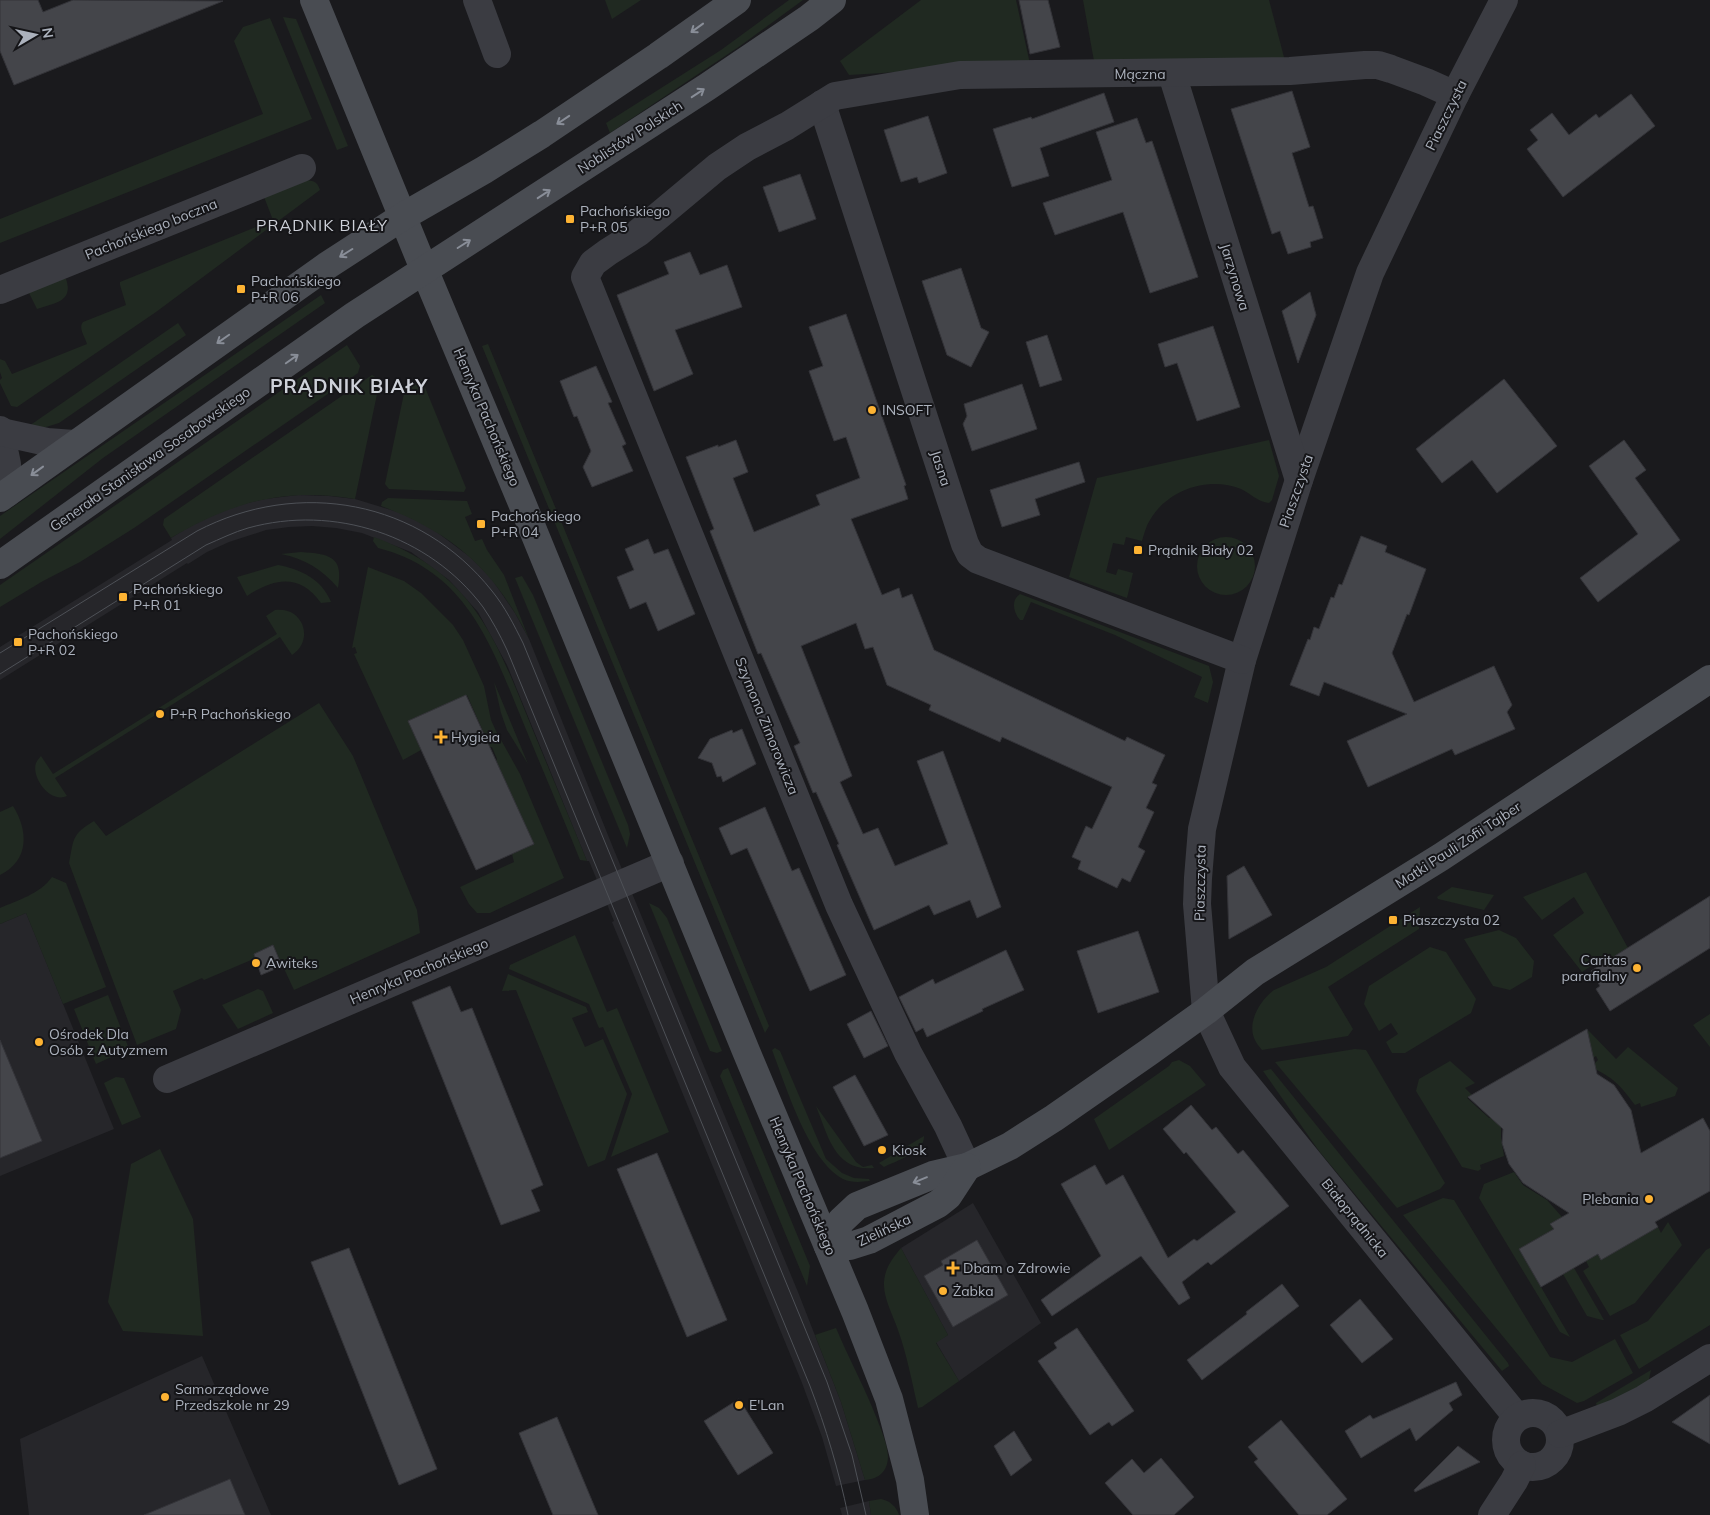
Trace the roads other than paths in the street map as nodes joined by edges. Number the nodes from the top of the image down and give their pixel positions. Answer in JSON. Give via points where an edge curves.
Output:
{"nodes":[{"id":1,"x":314,"y":0,"type":"edge"},
{"id":2,"x":478,"y":0,"type":"edge"},
{"id":3,"x":737,"y":0,"type":"edge"},
{"id":4,"x":832,"y":0,"type":"edge"},
{"id":5,"x":1504,"y":0,"type":"edge"},
{"id":6,"x":497,"y":54,"type":"dead end"},
{"id":7,"x":1172,"y":74,"type":"junction"},
{"id":8,"x":1456,"y":95,"type":"junction"},
{"id":9,"x":822,"y":104,"type":"junction"},
{"id":10,"x":302,"y":168,"type":"dead end"},
{"id":11,"x":402,"y":217,"type":"junction"},
{"id":12,"x":424,"y":269,"type":"junction"},
{"id":13,"x":585,"y":277,"type":"joint"},
{"id":14,"x":0,"y":290,"type":"edge"},
{"id":15,"x":1,"y":431,"type":"edge"},
{"id":16,"x":74,"y":444,"type":"junction"},
{"id":17,"x":1299,"y":480,"type":"junction"},
{"id":18,"x":3,"y":495,"type":"edge"},
{"id":19,"x":0,"y":565,"type":"edge"},
{"id":20,"x":1242,"y":660,"type":"junction"},
{"id":21,"x":1710,"y":678,"type":"edge"},
{"id":22,"x":670,"y":863,"type":"junction"},
{"id":23,"x":1206,"y":1011,"type":"junction"},
{"id":24,"x":167,"y":1079,"type":"dead end"},
{"id":25,"x":967,"y":1167,"type":"junction"},
{"id":26,"x":828,"y":1246,"type":"junction"},
{"id":27,"x":1710,"y":1358,"type":"edge"},
{"id":28,"x":1517,"y":1417,"type":"junction"},
{"id":29,"x":1560,"y":1434,"type":"junction"},
{"id":30,"x":1522,"y":1465,"type":"junction"},
{"id":31,"x":915,"y":1515,"type":"edge"},
{"id":32,"x":1492,"y":1515,"type":"edge"}],
"edges":[{"from":1,"to":11,"type":"street","name":"Henryka Pachońskiego"},
{"from":2,"to":6,"type":"street"},
{"from":3,"to":11,"type":"street","one_way":true,"via":[[542,134]]},
{"from":12,"to":4,"type":"street","name":"Noblistów Polskich","one_way":true,"via":[[708,87]]},
{"from":5,"to":8,"type":"street","name":"Piaszczysta"},
{"from":7,"to":8,"type":"street","name":"Mączna","via":[[1290,72],[1378,65]]},
{"from":7,"to":9,"type":"street","name":"Mączna","via":[[960,76],[835,96]]},
{"from":7,"to":17,"type":"street","name":"Jarzynowa"},
{"from":8,"to":17,"type":"street","name":"Piaszczysta","via":[[1370,273]]},
{"from":9,"to":13,"type":"street","name":"Mączna","via":[[747,146],[717,167],[638,233],[593,263]]},
{"from":9,"to":20,"type":"street","name":"Jasna","via":[[970,554],[978,560]]},
{"from":10,"to":14,"type":"street","name":"Pachońskiego boczna"},
{"from":11,"to":12,"type":"street","name":"Henryka Pachońskiego"},
{"from":11,"to":16,"type":"street","one_way":true,"via":[[328,265]]},
{"from":19,"to":12,"type":"street","name":"Generała Stanisława Sosabowskiego","one_way":true},
{"from":12,"to":22,"type":"street","name":"Henryka Pachońskiego"},
{"from":13,"to":25,"type":"street","name":"Szymona Zimorowicza","via":[[839,905],[908,1053]]},
{"from":15,"to":16,"type":"street","via":[[47,442]]},
{"from":15,"to":18,"type":"street","via":[[7,464]]},
{"from":16,"to":18,"type":"street","one_way":true},
{"from":17,"to":20,"type":"street","name":"Piaszczysta"},
{"from":20,"to":23,"type":"street","name":"Piaszczysta","via":[[1199,853],[1197,904]]},
{"from":21,"to":23,"type":"street","name":"Matki Pauli Zofii Tajber","via":[[1441,857],[1255,972]]},
{"from":22,"to":24,"type":"street","name":"Henryka Pachońskiego"},
{"from":22,"to":26,"type":"street","name":"Henryka Pachońskiego"},
{"from":23,"to":25,"type":"street","name":"Zielińska","via":[[1054,1118],[1010,1146]]},
{"from":23,"to":28,"type":"street","name":"Białoprądnicka","via":[[1232,1067]]},
{"from":25,"to":26,"type":"street","name":"Zielińska","via":[[948,1196],[938,1204],[869,1240],[850,1246]]},
{"from":25,"to":26,"type":"street","name":"Zielińska","one_way":true,"via":[[932,1175],[856,1206],[840,1221]]},
{"from":26,"to":31,"type":"street","name":"Henryka Pachońskiego","via":[[889,1400],[910,1480]]},
{"from":27,"to":29,"type":"street","via":[[1644,1399]]},
{"from":28,"to":29,"type":"street","via":[[1543,1414],[1554,1422]]},
{"from":28,"to":30,"type":"street","via":[[1508,1428],[1506,1442],[1510,1456]]},
{"from":29,"to":30,"type":"street","via":[[1558,1449],[1550,1461],[1536,1467]]},
{"from":30,"to":32,"type":"street"}]}
